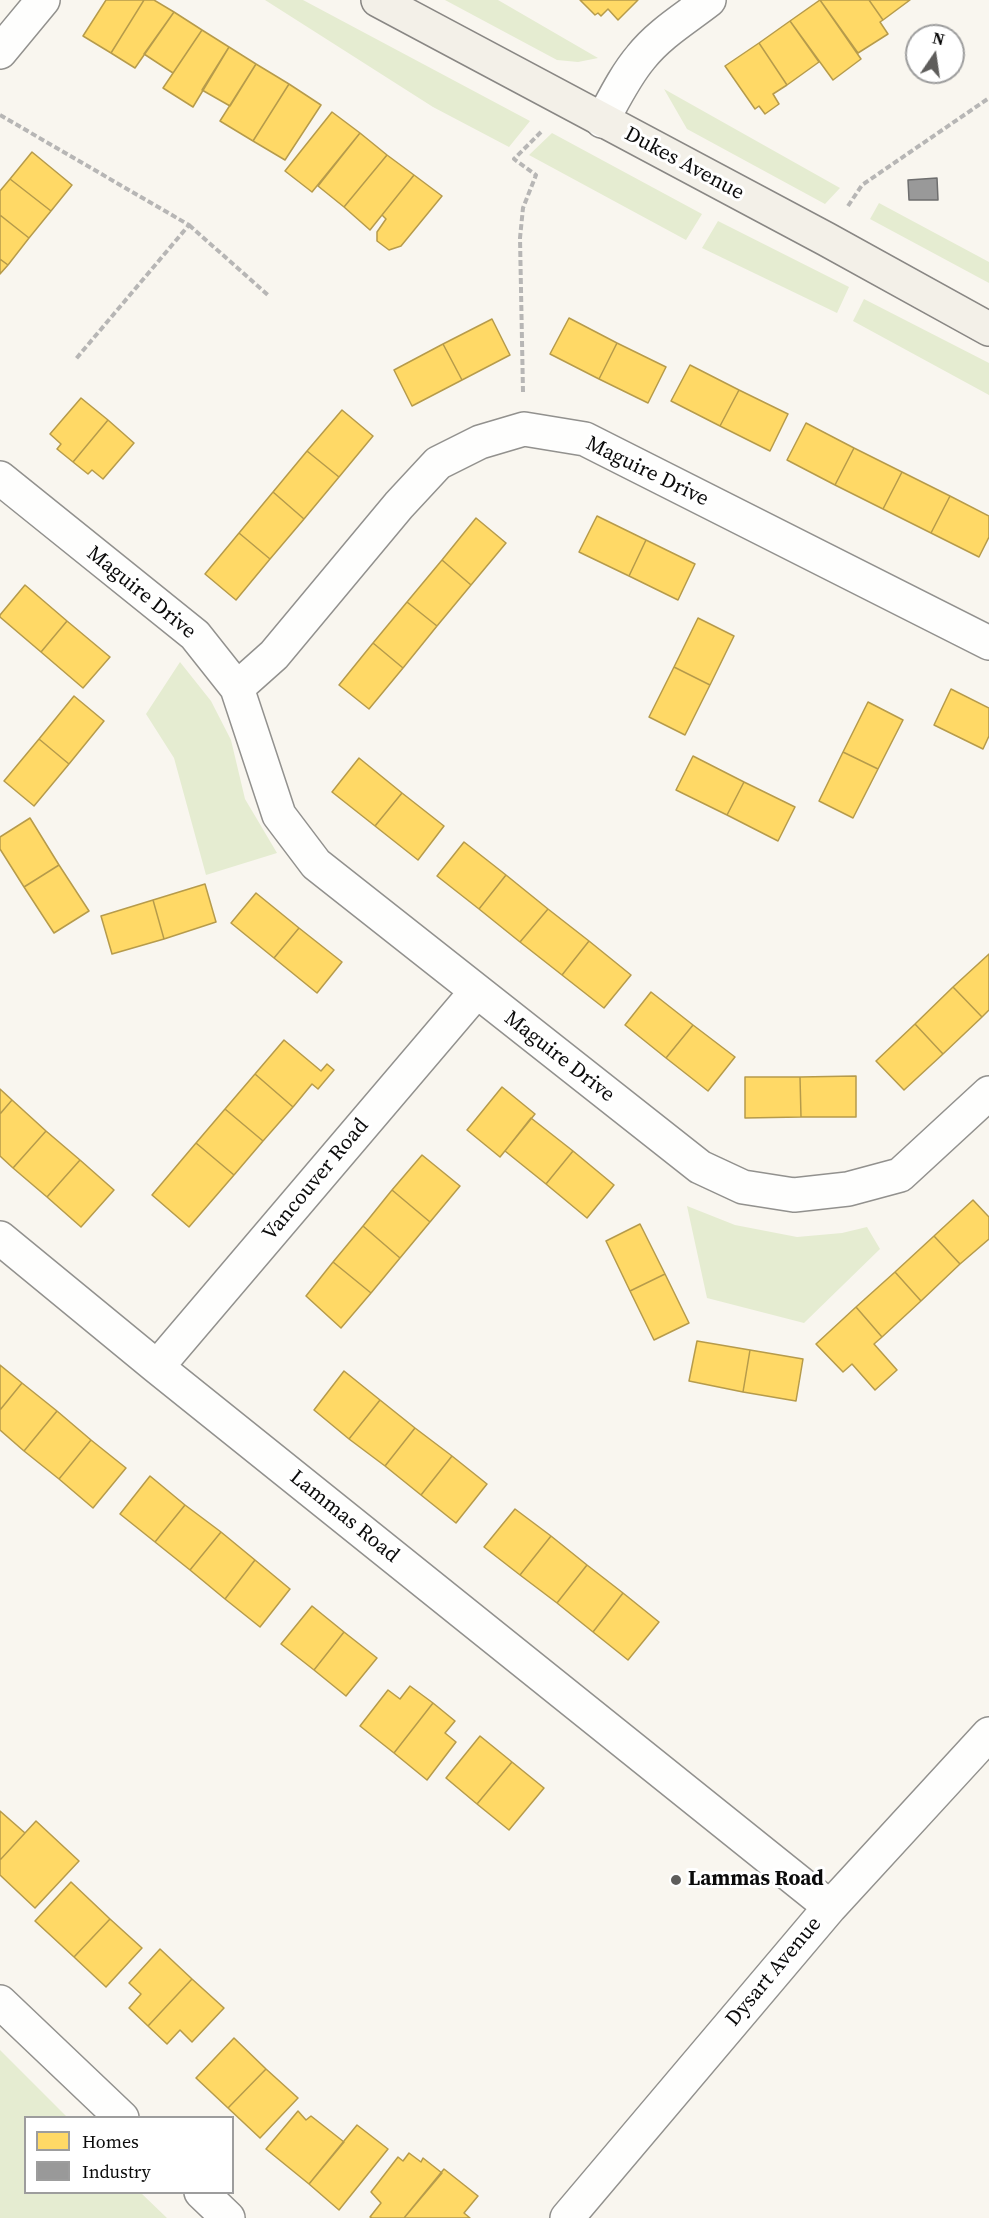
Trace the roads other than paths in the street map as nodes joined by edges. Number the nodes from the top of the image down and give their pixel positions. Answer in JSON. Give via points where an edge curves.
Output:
{"nodes":[{"id":1,"x":43,"y":0,"type":"edge"},
{"id":2,"x":378,"y":0,"type":"edge"},
{"id":3,"x":709,"y":0,"type":"edge"},
{"id":4,"x":0,"y":52,"type":"edge"},
{"id":5,"x":602,"y":121,"type":"junction"},
{"id":6,"x":989,"y":329,"type":"edge"},
{"id":7,"x":0,"y":478,"type":"edge"},
{"id":8,"x":989,"y":643,"type":"edge"},
{"id":9,"x":237,"y":688,"type":"junction"},
{"id":10,"x":476,"y":992,"type":"junction"},
{"id":11,"x":989,"y":1093,"type":"edge"},
{"id":12,"x":0,"y":1238,"type":"edge"},
{"id":13,"x":157,"y":1367,"type":"junction"},
{"id":14,"x":989,"y":1734,"type":"edge"},
{"id":15,"x":830,"y":1907,"type":"junction"},
{"id":16,"x":0,"y":2002,"type":"edge"},
{"id":17,"x":120,"y":2116,"type":"edge"},
{"id":18,"x":567,"y":2218,"type":"edge"}],
"edges":[{"from":1,"to":4,"type":"street"},
{"from":2,"to":5,"type":"street","name":"Dukes Avenue"},
{"from":3,"to":5,"type":"street","via":[[640,57]]},
{"from":5,"to":6,"type":"street","name":"Dukes Avenue"},
{"from":7,"to":9,"type":"street","name":"Maguire Drive","via":[[195,635]]},
{"from":8,"to":9,"type":"street","name":"Maguire Drive","via":[[585,439],[524,429],[480,442],[438,463],[274,655]]},
{"from":9,"to":10,"type":"street","name":"Maguire Drive","via":[[279,815],[316,864]]},
{"from":10,"to":11,"type":"street","name":"Maguire Drive","via":[[700,1167],[743,1187],[794,1195],[848,1189],[900,1175]]},
{"from":10,"to":13,"type":"street","name":"Vancouver Road"},
{"from":12,"to":13,"type":"street","name":"Lammas Road"},
{"from":13,"to":15,"type":"street","name":"Lammas Road"},
{"from":14,"to":15,"type":"street","name":"Dysart Avenue"},
{"from":15,"to":18,"type":"street","name":"Dysart Avenue"},
{"from":16,"to":17,"type":"street"}]}
